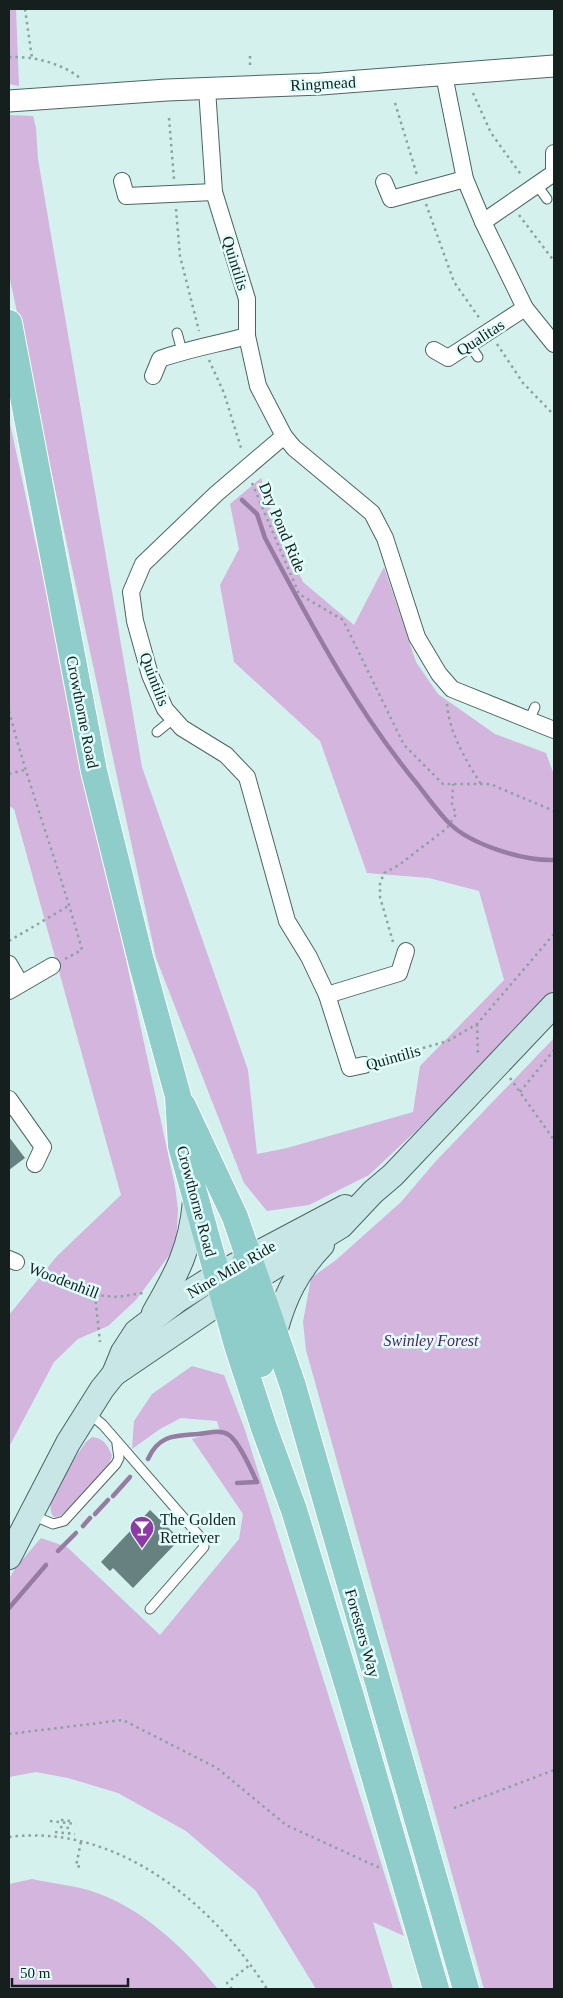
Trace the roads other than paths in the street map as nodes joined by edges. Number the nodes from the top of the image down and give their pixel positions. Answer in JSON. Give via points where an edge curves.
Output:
{"nodes":[{"id":1,"x":554,"y":66,"type":"edge"},
{"id":2,"x":444,"y":75,"type":"junction"},
{"id":3,"x":207,"y":89,"type":"junction"},
{"id":4,"x":9,"y":101,"type":"edge"},
{"id":5,"x":554,"y":154,"type":"edge"},
{"id":6,"x":554,"y":168,"type":"edge"},
{"id":7,"x":554,"y":173,"type":"edge"},
{"id":8,"x":465,"y":179,"type":"junction"},
{"id":9,"x":122,"y":181,"type":"dead end"},
{"id":10,"x":384,"y":182,"type":"dead end"},
{"id":11,"x":534,"y":187,"type":"junction"},
{"id":12,"x":214,"y":192,"type":"junction"},
{"id":13,"x":546,"y":199,"type":"dead end"},
{"id":14,"x":483,"y":222,"type":"junction"},
{"id":15,"x":525,"y":308,"type":"junction"},
{"id":16,"x":9,"y":323,"type":"edge"},
{"id":17,"x":176,"y":333,"type":"dead end"},
{"id":18,"x":247,"y":336,"type":"junction"},
{"id":19,"x":554,"y":344,"type":"edge"},
{"id":20,"x":434,"y":350,"type":"dead end"},
{"id":21,"x":182,"y":351,"type":"junction"},
{"id":22,"x":153,"y":376,"type":"dead end"},
{"id":23,"x":284,"y":436,"type":"junction"},
{"id":24,"x":173,"y":719,"type":"junction"},
{"id":25,"x":157,"y":732,"type":"dead end"},
{"id":26,"x":554,"y":733,"type":"edge"},
{"id":27,"x":406,"y":951,"type":"road end"},
{"id":28,"x":9,"y":964,"type":"edge"},
{"id":29,"x":52,"y":966,"type":"road end"},
{"id":30,"x":14,"y":987,"type":"edge"},
{"id":31,"x":327,"y":994,"type":"junction"},
{"id":32,"x":554,"y":1005,"type":"edge"},
{"id":33,"x":364,"y":1065,"type":"road end"},
{"id":34,"x":178,"y":1096,"type":"junction"},
{"id":35,"x":9,"y":1099,"type":"edge"},
{"id":36,"x":35,"y":1164,"type":"dead end"},
{"id":37,"x":373,"y":1192,"type":"junction"},
{"id":38,"x":196,"y":1201,"type":"junction"},
{"id":39,"x":341,"y":1226,"type":"junction"},
{"id":40,"x":237,"y":1277,"type":"junction"},
{"id":41,"x":150,"y":1321,"type":"junction"},
{"id":42,"x":275,"y":1332,"type":"junction"},
{"id":43,"x":114,"y":1374,"type":"junction"},
{"id":44,"x":87,"y":1411,"type":"junction"},
{"id":45,"x":116,"y":1441,"type":"junction"},
{"id":46,"x":136,"y":1464,"type":"junction"},
{"id":47,"x":112,"y":1470,"type":"junction"},
{"id":48,"x":32,"y":1515,"type":"junction"},
{"id":49,"x":9,"y":1557,"type":"edge"},
{"id":50,"x":150,"y":1609,"type":"dead end"},
{"id":51,"x":436,"y":1989,"type":"edge"},
{"id":52,"x":466,"y":1989,"type":"edge"}],
"edges":[{"from":1,"to":2,"type":"street","name":"Ringmead"},
{"from":2,"to":3,"type":"street","name":"Ringmead"},
{"from":2,"to":8,"type":"street"},
{"from":3,"to":4,"type":"street","name":"Ringmead"},
{"from":3,"to":12,"type":"street","name":"Quintilis"},
{"from":5,"to":6,"type":"street"},
{"from":7,"to":11,"type":"street"},
{"from":8,"to":10,"type":"street","via":[[390,199]]},
{"from":8,"to":14,"type":"street"},
{"from":9,"to":12,"type":"street","via":[[126,196]]},
{"from":11,"to":13,"type":"lane"},
{"from":11,"to":14,"type":"street"},
{"from":12,"to":18,"type":"street","name":"Quintilis","via":[[247,299]]},
{"from":14,"to":15,"type":"street"},
{"from":15,"to":19,"type":"street"},
{"from":15,"to":20,"type":"street","name":"Qualitas","via":[[489,333],[473,350],[448,358]]},
{"from":16,"to":34,"type":"main road","name":"Crowthorne Road","via":[[94,771]]},
{"from":17,"to":21,"type":"lane"},
{"from":18,"to":21,"type":"street"},
{"from":18,"to":23,"type":"street","name":"Quintilis","via":[[258,386]]},
{"from":21,"to":22,"type":"street","via":[[160,359]]},
{"from":23,"to":24,"type":"street","name":"Quintilis","via":[[216,494],[144,564],[131,592],[150,675]]},
{"from":23,"to":26,"type":"street","name":"Quintilis","via":[[372,513],[385,538],[417,637],[452,689],[532,714]]},
{"from":24,"to":25,"type":"lane"},
{"from":24,"to":31,"type":"street","name":"Quintilis","via":[[195,737],[226,755],[247,777],[287,921]]},
{"from":27,"to":31,"type":"street","via":[[399,973]]},
{"from":28,"to":30,"type":"street"},
{"from":29,"to":30,"type":"street"},
{"from":31,"to":33,"type":"street","name":"Quintilis","via":[[350,1068]]},
{"from":32,"to":37,"type":"main road","name":"Nine Mile Ride","via":[[393,1175]]},
{"from":34,"to":38,"type":"main road","name":"Crowthorne Road","via":[[180,1146]]},
{"from":34,"to":40,"type":"main road","name":"Crowthorne Road","via":[[224,1191]]},
{"from":35,"to":36,"type":"street","via":[[43,1147]]},
{"from":37,"to":39,"type":"main road","name":"Nine Mile Ride"},
{"from":37,"to":40,"type":"main road","name":"Nine Mile Ride"},
{"from":38,"to":40,"type":"main road","name":"Crowthorne Road"},
{"from":38,"to":41,"type":"main road","via":[[180,1268]]},
{"from":39,"to":40,"type":"main road","name":"Nine Mile Ride"},
{"from":39,"to":42,"type":"main road","via":[[308,1262],[287,1293]]},
{"from":40,"to":41,"type":"main road","name":"Nine Mile Ride"},
{"from":40,"to":42,"type":"main road","name":"Foresters Way"},
{"from":40,"to":43,"type":"main road","name":"Nine Mile Ride"},
{"from":40,"to":51,"type":"main road","name":"Foresters Way","via":[[264,1428],[294,1510]]},
{"from":41,"to":43,"type":"main road","name":"Nine Mile Ride","via":[[136,1332]]},
{"from":42,"to":52,"type":"main road","name":"Foresters Way"},
{"from":43,"to":44,"type":"main road","name":"Nine Mile Ride"},
{"from":44,"to":45,"type":"lane"},
{"from":44,"to":48,"type":"main road","name":"Nine Mile Ride"},
{"from":45,"to":46,"type":"lane"},
{"from":45,"to":47,"type":"lane","via":[[119,1458]]},
{"from":46,"to":47,"type":"lane","via":[[128,1462]]},
{"from":46,"to":50,"type":"lane","via":[[202,1539],[204,1547]]},
{"from":47,"to":48,"type":"lane","via":[[64,1521],[54,1524]]},
{"from":48,"to":49,"type":"main road","name":"Nine Mile Ride"}]}
